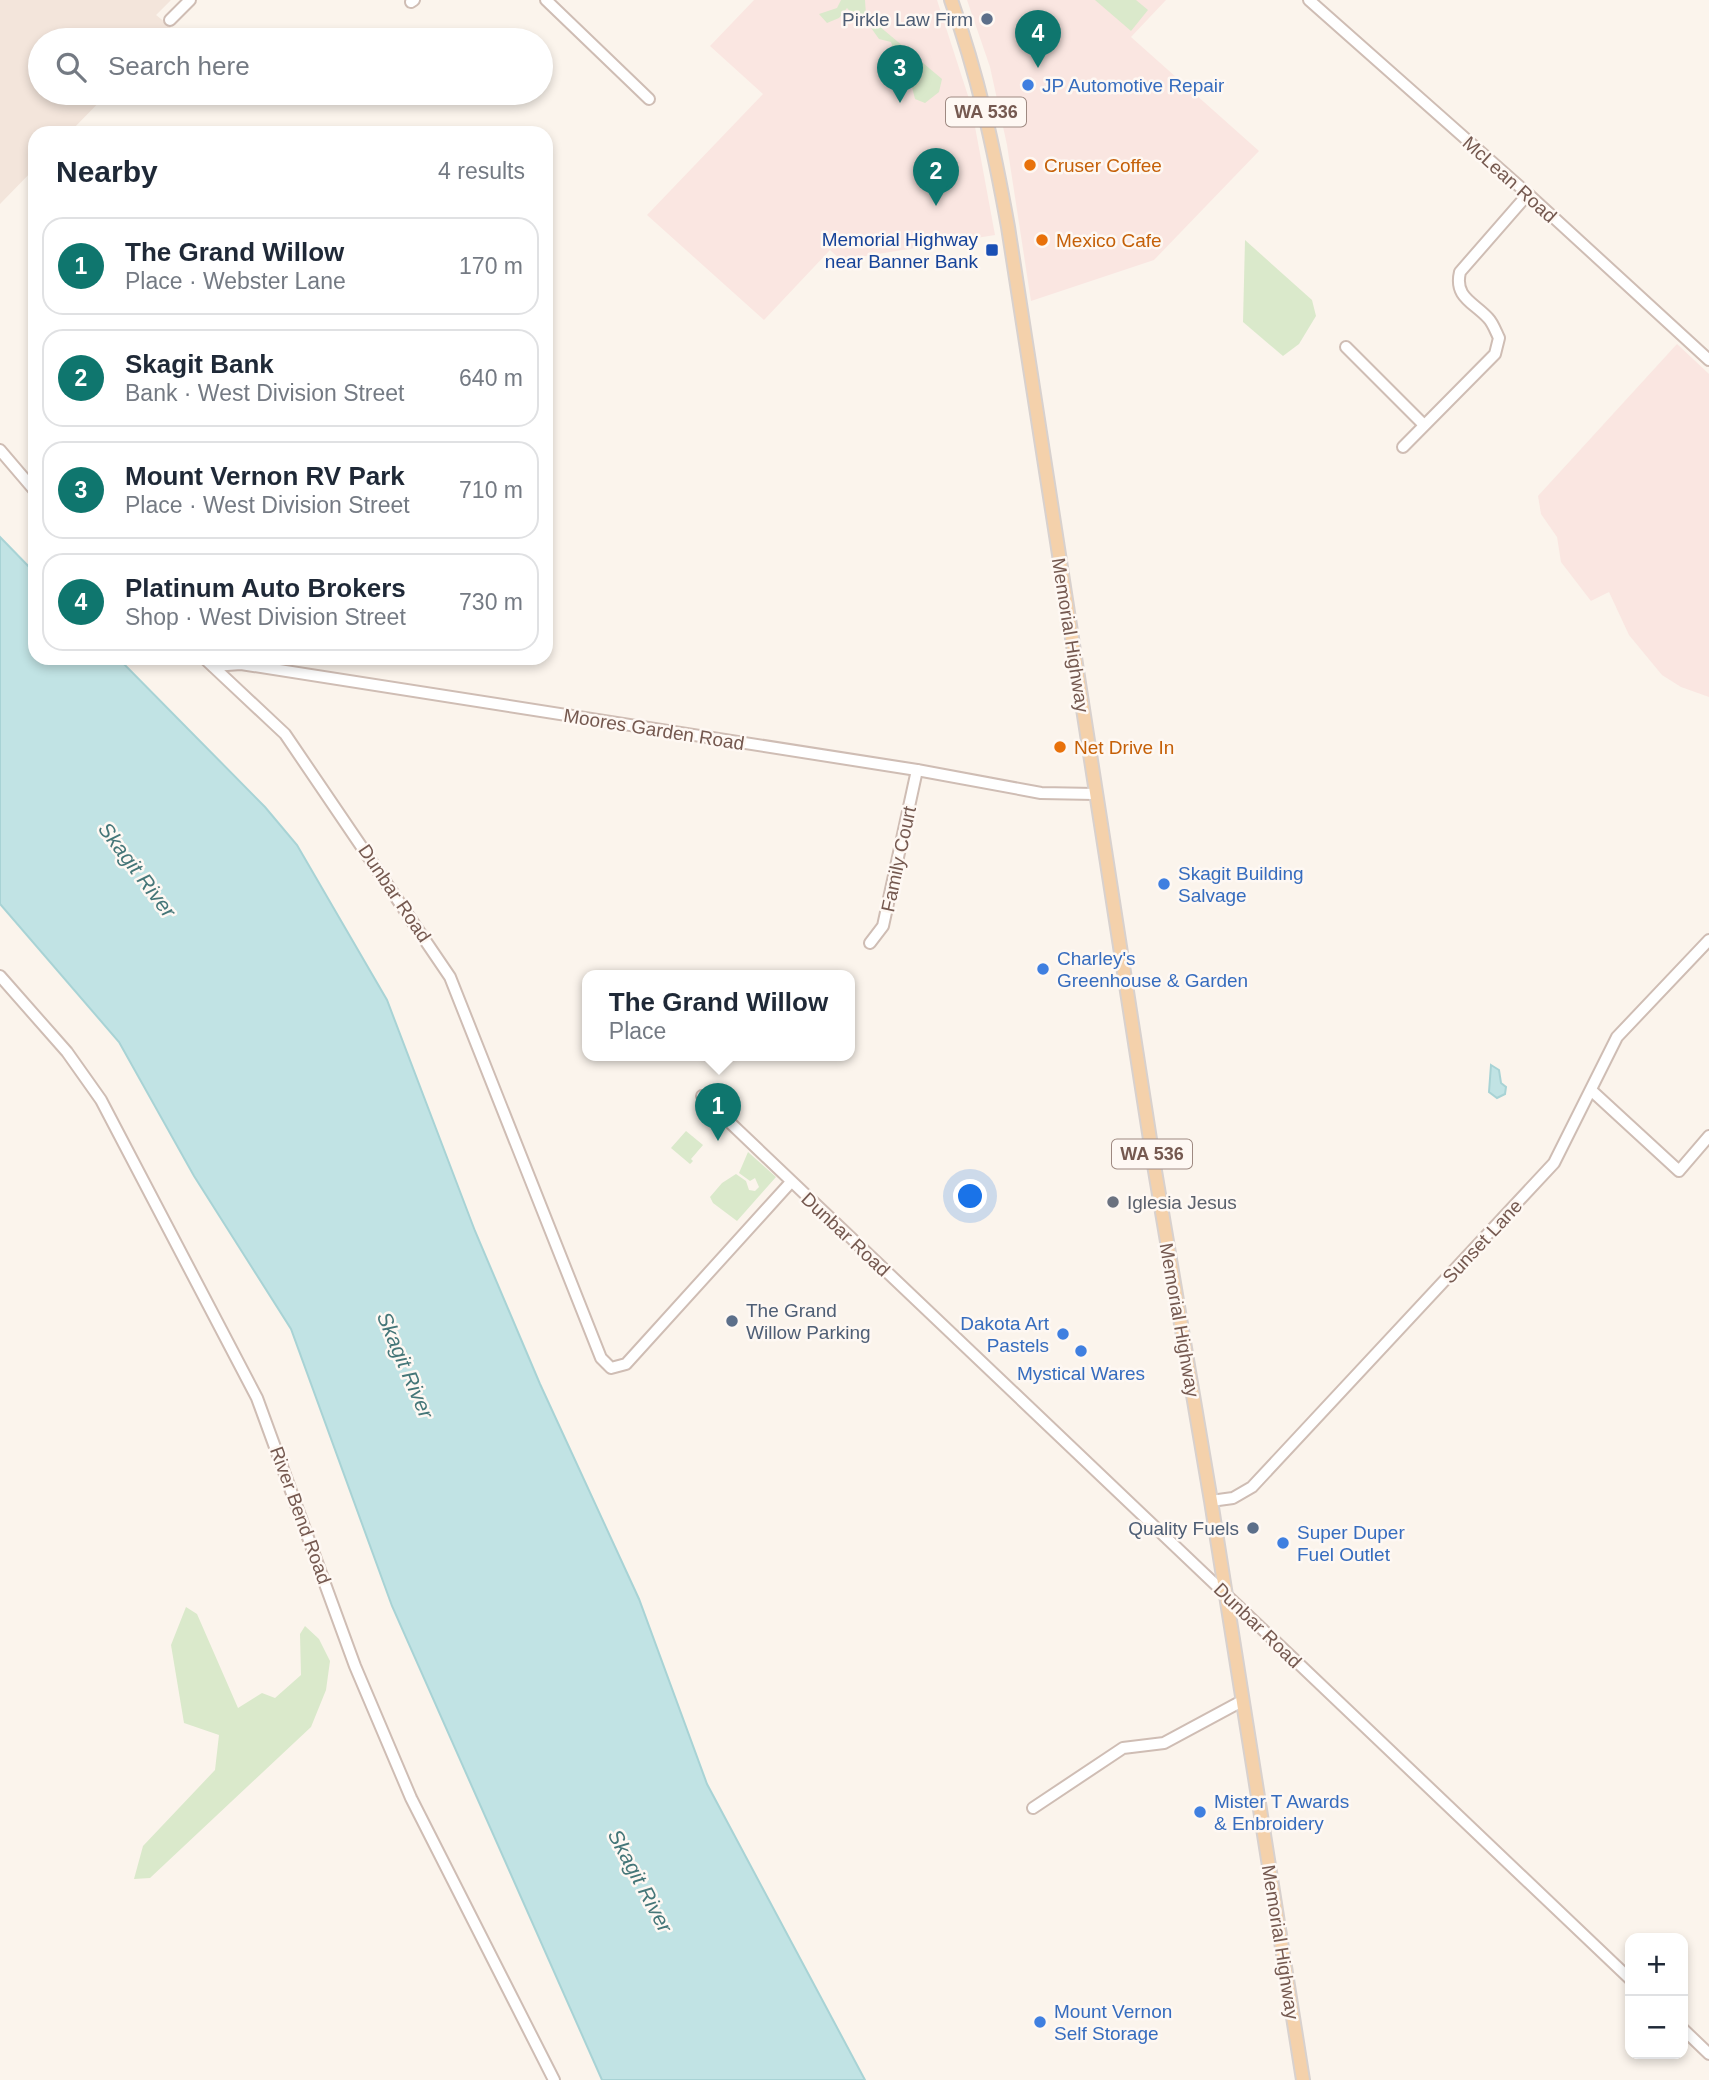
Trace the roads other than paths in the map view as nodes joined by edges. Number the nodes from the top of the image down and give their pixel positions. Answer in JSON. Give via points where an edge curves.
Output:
{"nodes":[{"id":1,"x":190,"y":0,"type":"edge"},
{"id":2,"x":546,"y":0,"type":"edge"},
{"id":3,"x":951,"y":0,"type":"edge"},
{"id":4,"x":1309,"y":0,"type":"edge"},
{"id":5,"x":170,"y":20,"type":"dead end"},
{"id":6,"x":649,"y":99,"type":"dead end"},
{"id":7,"x":1528,"y":194,"type":"junction"},
{"id":8,"x":1346,"y":347,"type":"dead end"},
{"id":9,"x":1709,"y":360,"type":"edge"},
{"id":10,"x":1424,"y":425,"type":"junction"},
{"id":11,"x":1403,"y":447,"type":"dead end"},
{"id":12,"x":0,"y":450,"type":"edge"},
{"id":13,"x":28,"y":483,"type":"edge"},
{"id":14,"x":212,"y":665,"type":"edge"},
{"id":15,"x":248,"y":665,"type":"edge"},
{"id":16,"x":917,"y":770,"type":"junction"},
{"id":17,"x":1096,"y":794,"type":"junction"},
{"id":18,"x":1709,"y":940,"type":"edge"},
{"id":19,"x":870,"y":943,"type":"dead end"},
{"id":20,"x":0,"y":976,"type":"edge"},
{"id":21,"x":1592,"y":1091,"type":"junction"},
{"id":22,"x":702,"y":1096,"type":"dead end"},
{"id":23,"x":1709,"y":1136,"type":"edge"},
{"id":24,"x":791,"y":1182,"type":"junction"},
{"id":25,"x":1211,"y":1501,"type":"junction"},
{"id":26,"x":1225,"y":1594,"type":"junction"},
{"id":27,"x":1242,"y":1701,"type":"junction"},
{"id":28,"x":1033,"y":1808,"type":"dead end"},
{"id":29,"x":1625,"y":1974,"type":"edge"},
{"id":30,"x":1688,"y":2034,"type":"edge"},
{"id":31,"x":1709,"y":2054,"type":"edge"},
{"id":32,"x":554,"y":2080,"type":"edge"},
{"id":33,"x":1303,"y":2080,"type":"edge"}],
"edges":[{"from":1,"to":5,"type":"street"},
{"from":2,"to":6,"type":"street"},
{"from":3,"to":17,"type":"main road","name":"Memorial Highway","number":"WA 536","via":[[977,77],[1008,227]]},
{"from":4,"to":7,"type":"street","name":"McLean Road"},
{"from":7,"to":9,"type":"street","name":"McLean Road"},
{"from":7,"to":10,"type":"street","via":[[1460,272],[1459,293],[1490,320],[1499,338],[1495,354]]},
{"from":8,"to":10,"type":"street"},
{"from":10,"to":11,"type":"street"},
{"from":12,"to":13,"type":"street"},
{"from":14,"to":24,"type":"street","name":"Dunbar Road","via":[[285,734],[450,977],[601,1358],[611,1368],[626,1364]]},
{"from":15,"to":16,"type":"street","name":"Moores Garden Road"},
{"from":16,"to":17,"type":"street","name":"Moores Garden Road","via":[[1041,793]]},
{"from":16,"to":19,"type":"street","name":"Family Court","via":[[883,926]]},
{"from":17,"to":25,"type":"main road","name":"Memorial Highway","number":"WA 536"},
{"from":18,"to":21,"type":"street","name":"Sunset Lane","via":[[1617,1037]]},
{"from":20,"to":32,"type":"street","name":"River Bend Road","via":[[67,1052],[101,1100],[257,1398],[355,1666],[411,1798]]},
{"from":21,"to":23,"type":"street","via":[[1679,1171]]},
{"from":21,"to":25,"type":"street","name":"Sunset Lane","via":[[1555,1163],[1252,1487],[1233,1498]]},
{"from":22,"to":24,"type":"street"},
{"from":24,"to":26,"type":"street","name":"Dunbar Road"},
{"from":25,"to":26,"type":"main road","name":"Memorial Highway","number":"WA 536"},
{"from":26,"to":27,"type":"main road","name":"Memorial Highway","number":"WA 536"},
{"from":26,"to":29,"type":"street","name":"Dunbar Road"},
{"from":27,"to":28,"type":"street","via":[[1164,1743],[1123,1748]]},
{"from":27,"to":33,"type":"main road","name":"Memorial Highway","number":"WA 536"},
{"from":30,"to":31,"type":"street"}]}
